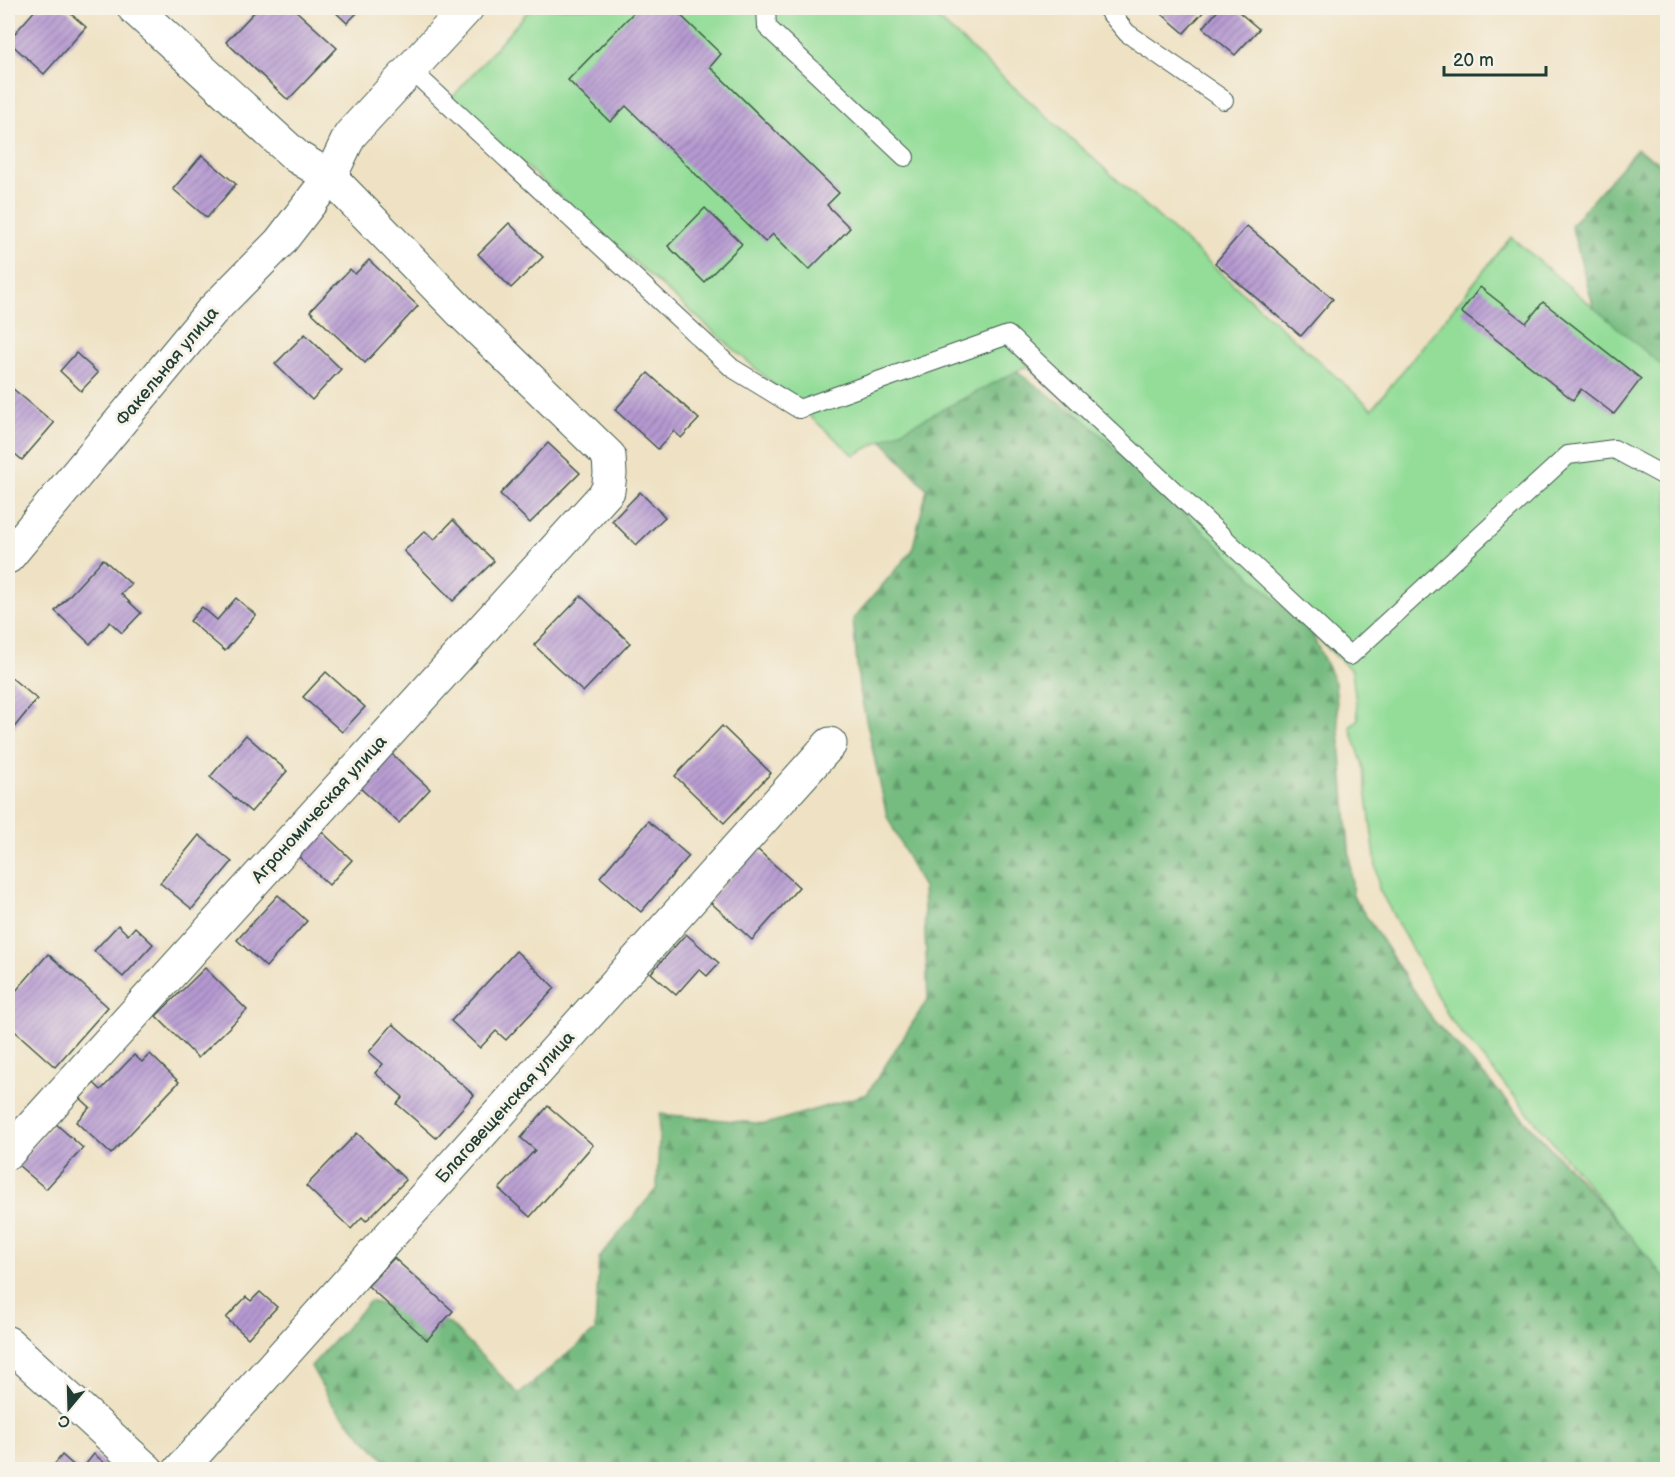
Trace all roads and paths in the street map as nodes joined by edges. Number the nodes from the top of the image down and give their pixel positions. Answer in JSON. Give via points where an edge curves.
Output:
{"nodes":[{"id":1,"x":134,"y":8,"type":"edge"},
{"id":2,"x":467,"y":8,"type":"edge"},
{"id":3,"x":766,"y":8,"type":"edge"},
{"id":4,"x":1106,"y":8,"type":"edge"},
{"id":5,"x":410,"y":69,"type":"junction"},
{"id":6,"x":1224,"y":100,"type":"dead end"},
{"id":7,"x":905,"y":157,"type":"dead end"},
{"id":8,"x":330,"y":177,"type":"junction"},
{"id":9,"x":1668,"y":478,"type":"edge"},
{"id":10,"x":8,"y":556,"type":"edge"},
{"id":11,"x":830,"y":744,"type":"dead end"},
{"id":12,"x":8,"y":1153,"type":"edge"},
{"id":13,"x":8,"y":1343,"type":"edge"},
{"id":14,"x":147,"y":1470,"type":"edge"},
{"id":15,"x":180,"y":1470,"type":"edge"}],
"edges":[{"from":1,"to":8,"type":"street","via":[[297,157]]},
{"from":2,"to":5,"type":"street","name":"Факельная улица"},
{"from":3,"to":7,"type":"lane","via":[[766,27]]},
{"from":4,"to":6,"type":"lane","via":[[1127,33]]},
{"from":5,"to":8,"type":"street","name":"Факельная улица","via":[[350,135]]},
{"from":5,"to":9,"type":"lane","via":[[732,368],[799,409],[1008,334],[1350,656],[1568,455],[1614,450]]},
{"from":8,"to":10,"type":"street","name":"Факельная улица","via":[[280,242],[211,312]]},
{"from":8,"to":12,"type":"street","name":"Агрономическая улица","via":[[609,456],[608,491]]},
{"from":11,"to":15,"type":"street","name":"Благовещенская улица"},
{"from":13,"to":14,"type":"street"}]}
